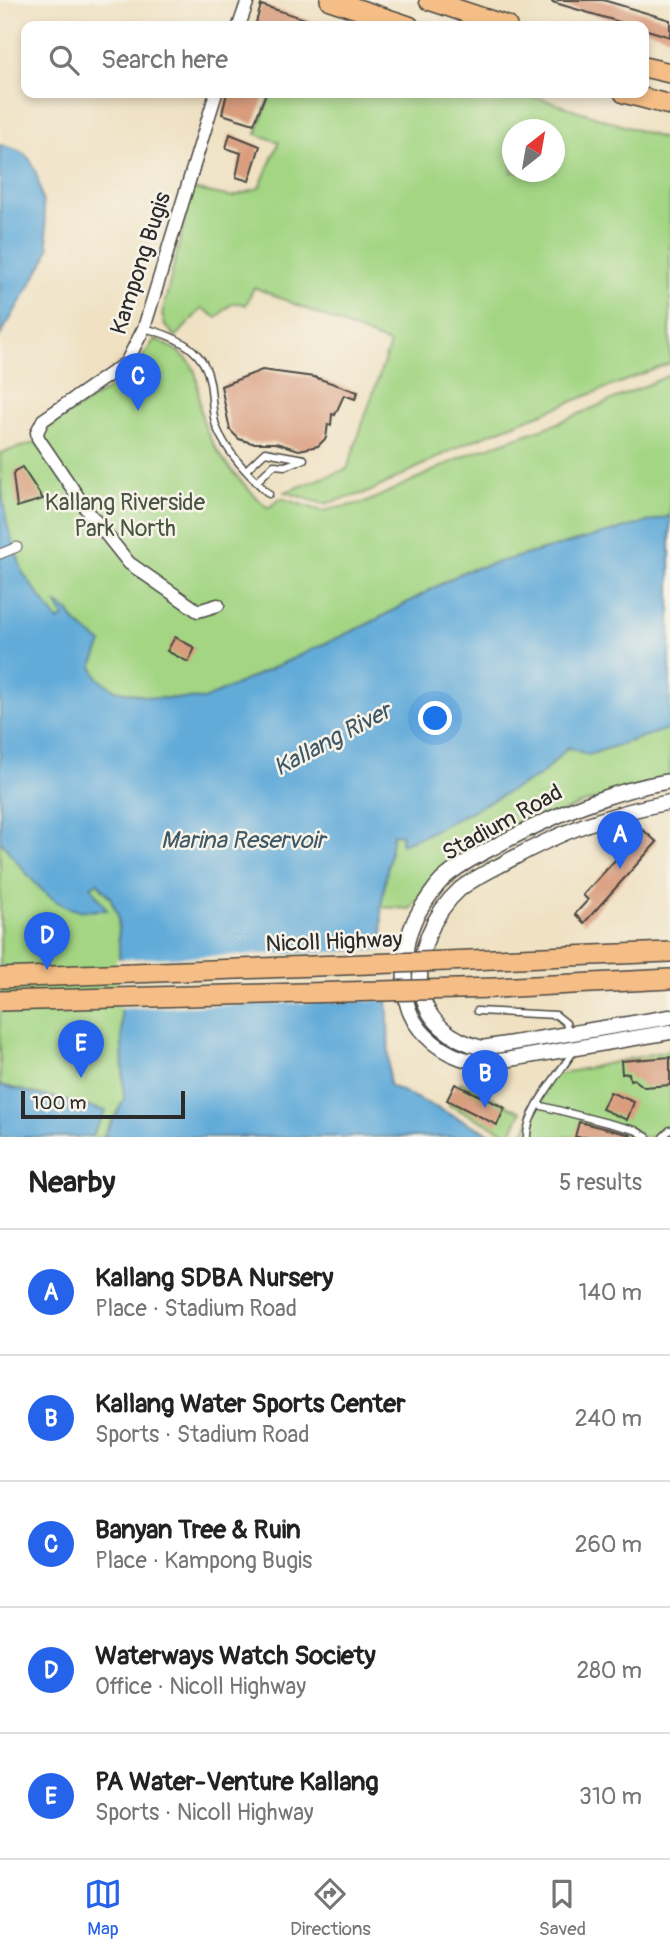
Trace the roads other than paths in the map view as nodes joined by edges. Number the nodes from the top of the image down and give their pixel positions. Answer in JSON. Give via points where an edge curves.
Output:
{"nodes":[{"id":1,"x":248,"y":0,"type":"edge"},
{"id":2,"x":330,"y":0,"type":"edge"},
{"id":3,"x":429,"y":0,"type":"edge"},
{"id":4,"x":347,"y":3,"type":"edge"},
{"id":5,"x":241,"y":21,"type":"edge"},
{"id":6,"x":396,"y":21,"type":"edge"},
{"id":7,"x":492,"y":21,"type":"edge"},
{"id":8,"x":649,"y":68,"type":"edge"},
{"id":9,"x":670,"y":73,"type":"edge"},
{"id":10,"x":214,"y":98,"type":"edge"},
{"id":11,"x":643,"y":98,"type":"edge"},
{"id":12,"x":670,"y":105,"type":"edge"},
{"id":13,"x":144,"y":328,"type":"junction"},
{"id":14,"x":246,"y":470,"type":"junction"},
{"id":15,"x":256,"y":482,"type":"junction"},
{"id":16,"x":269,"y":494,"type":"dead end"},
{"id":17,"x":16,"y":547,"type":"dead end"},
{"id":18,"x":0,"y":554,"type":"edge"},
{"id":19,"x":218,"y":605,"type":"dead end"},
{"id":20,"x":670,"y":781,"type":"edge"},
{"id":21,"x":670,"y":802,"type":"edge"},
{"id":22,"x":670,"y":945,"type":"edge"},
{"id":23,"x":670,"y":952,"type":"edge"},
{"id":24,"x":624,"y":953,"type":"junction"},
{"id":25,"x":0,"y":978,"type":"edge"},
{"id":26,"x":670,"y":979,"type":"edge"},
{"id":27,"x":0,"y":1000,"type":"edge"},
{"id":28,"x":477,"y":1011,"type":"dead end"},
{"id":29,"x":670,"y":1017,"type":"edge"},
{"id":30,"x":670,"y":1032,"type":"edge"},
{"id":31,"x":573,"y":1041,"type":"junction"},
{"id":32,"x":538,"y":1105,"type":"junction"},
{"id":33,"x":670,"y":1130,"type":"edge"},
{"id":34,"x":527,"y":1137,"type":"edge"},
{"id":35,"x":647,"y":1137,"type":"edge"},
{"id":36,"x":663,"y":1137,"type":"edge"}],
"edges":[{"from":1,"to":5,"type":"street"},
{"from":2,"to":4,"type":"main road"},
{"from":3,"to":7,"type":"main road"},
{"from":4,"to":6,"type":"main road"},
{"from":8,"to":9,"type":"main road"},
{"from":10,"to":13,"type":"street","name":"Kampong Bugis"},
{"from":11,"to":12,"type":"main road"},
{"from":13,"to":14,"type":"lane","via":[[173,336],[201,361],[209,377],[216,426]]},
{"from":13,"to":19,"type":"street","name":"Kampong Bugis","via":[[126,363],[43,421],[37,435],[129,564],[198,611]]},
{"from":14,"to":15,"type":"lane"},
{"from":14,"to":15,"type":"lane","via":[[265,452],[304,459],[274,465]]},
{"from":15,"to":16,"type":"lane"},
{"from":17,"to":18,"type":"street"},
{"from":20,"to":31,"type":"street","name":"Stadium Road","via":[[582,804],[475,857],[442,880],[419,911],[409,935],[404,974],[407,1005],[417,1027],[434,1043],[461,1058],[487,1063]]},
{"from":21,"to":31,"type":"street","name":"Stadium Road","via":[[595,819],[485,873],[451,900],[426,940],[419,973],[424,1004],[433,1018],[463,1043],[482,1048]]},
{"from":22,"to":24,"type":"main road"},
{"from":23,"to":24,"type":"main road","name":"Nicoll Highway"},
{"from":24,"to":25,"type":"main road","name":"Nicoll Highway","bridge":true},
{"from":26,"to":27,"type":"main road","bridge":true,"via":[[496,988]]},
{"from":28,"to":31,"type":"lane","via":[[556,1015],[566,1023]]},
{"from":29,"to":31,"type":"street","name":"Stadium Road"},
{"from":30,"to":31,"type":"street","name":"Stadium Road"},
{"from":31,"to":32,"type":"lane"},
{"from":32,"to":34,"type":"lane"},
{"from":32,"to":35,"type":"lane"},
{"from":33,"to":36,"type":"lane"}]}
